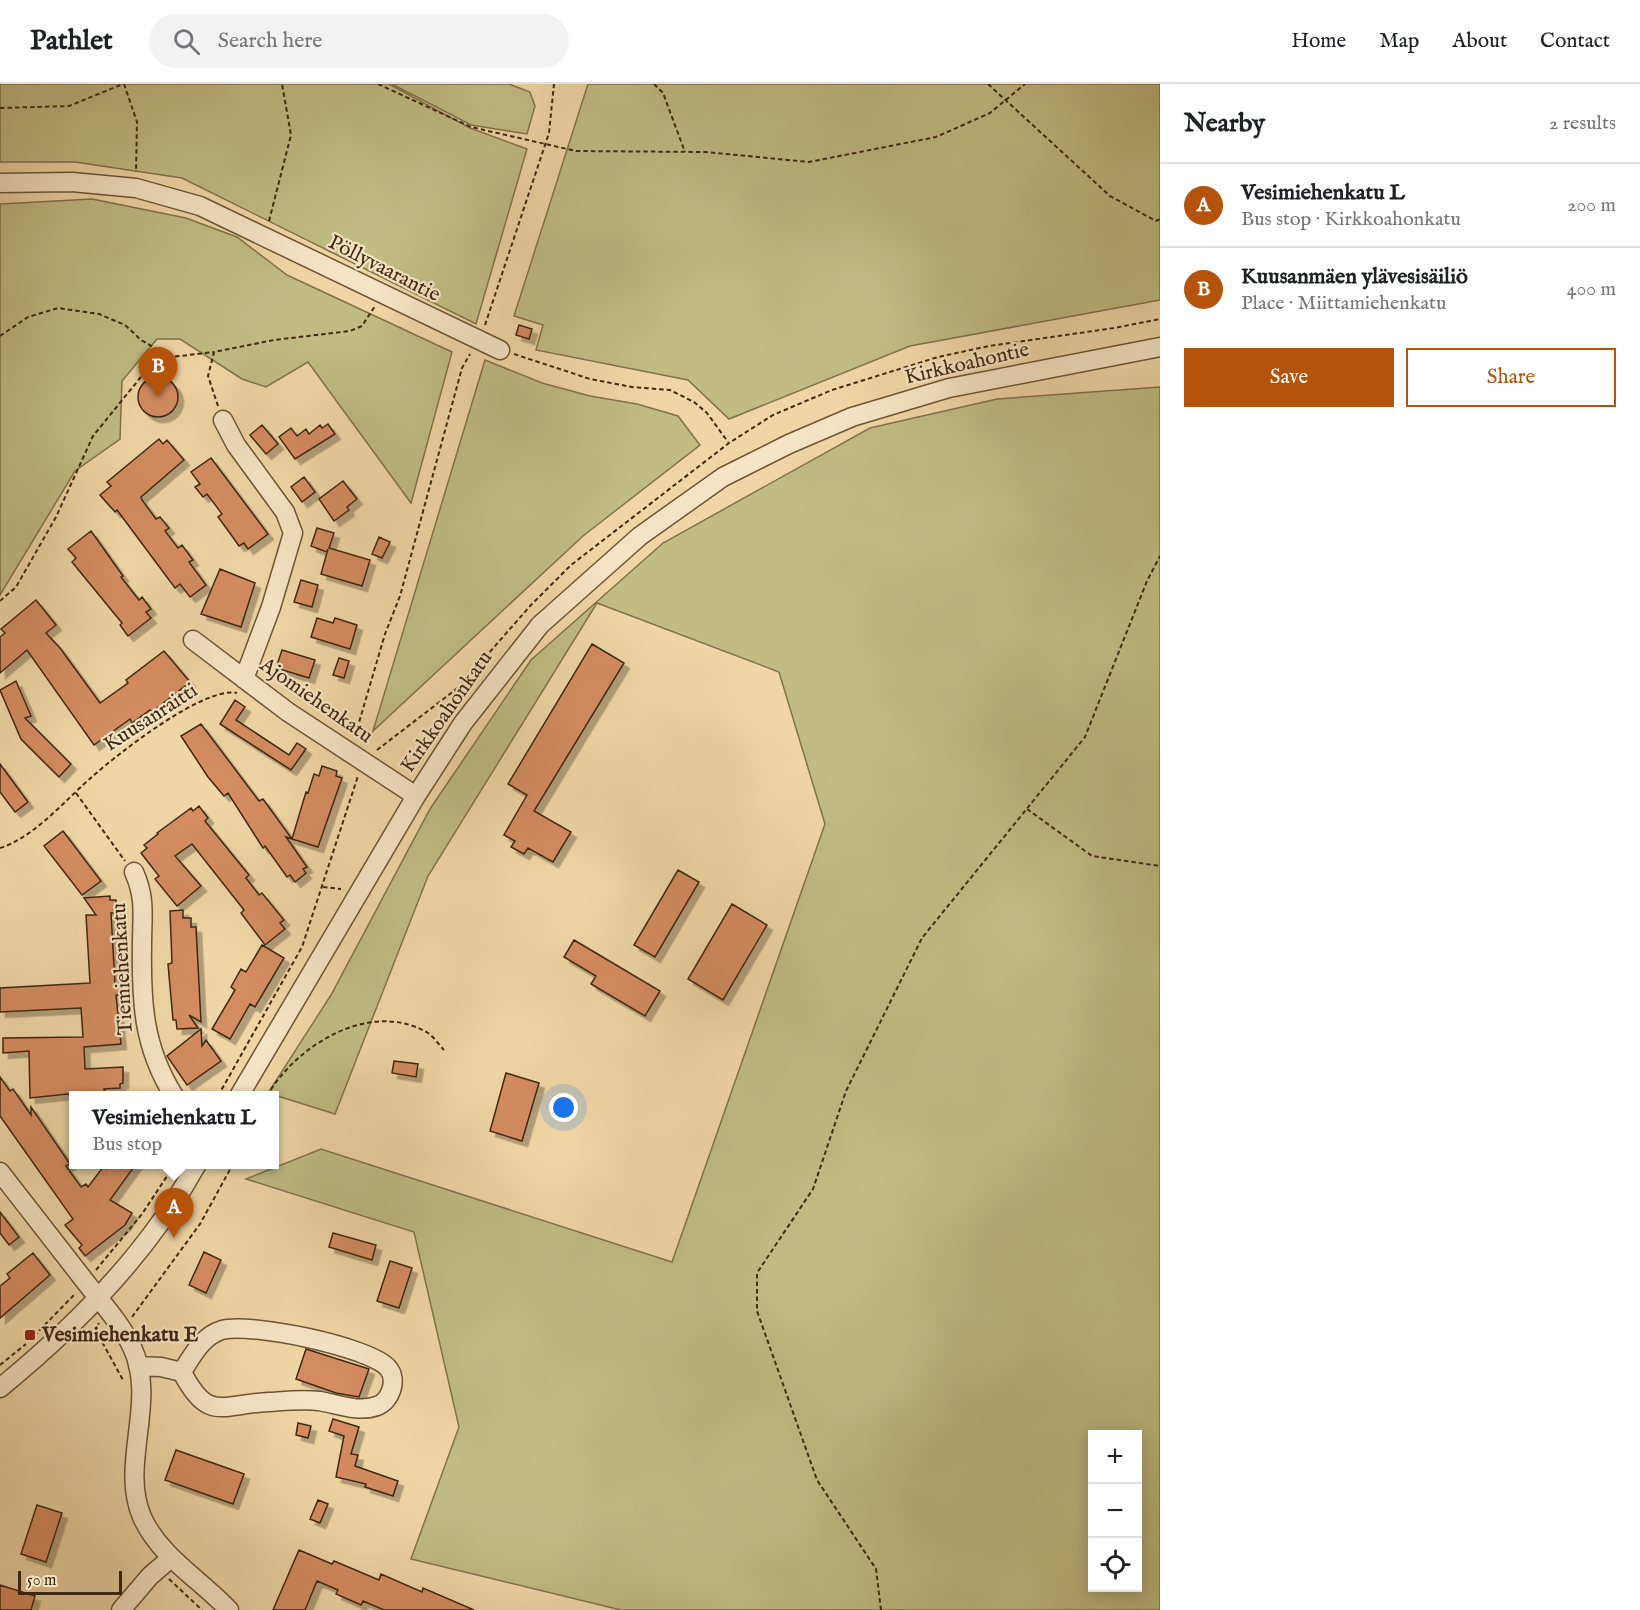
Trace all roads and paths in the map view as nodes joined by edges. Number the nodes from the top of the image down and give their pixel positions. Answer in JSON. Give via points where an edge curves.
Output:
{"nodes":[{"id":1,"x":123,"y":84,"type":"edge"},
{"id":2,"x":282,"y":84,"type":"edge"},
{"id":3,"x":378,"y":84,"type":"edge"},
{"id":4,"x":555,"y":84,"type":"edge"},
{"id":5,"x":654,"y":84,"type":"edge"},
{"id":6,"x":988,"y":84,"type":"edge"},
{"id":7,"x":1025,"y":84,"type":"edge"},
{"id":8,"x":1006,"y":101,"type":"junction"},
{"id":9,"x":0,"y":108,"type":"edge"},
{"id":10,"x":545,"y":144,"type":"junction"},
{"id":11,"x":685,"y":152,"type":"junction"},
{"id":12,"x":0,"y":183,"type":"edge"},
{"id":13,"x":136,"y":188,"type":"junction"},
{"id":14,"x":1159,"y":221,"type":"edge"},
{"id":15,"x":265,"y":236,"type":"junction"},
{"id":16,"x":381,"y":294,"type":"junction"},
{"id":17,"x":1160,"y":319,"type":"edge"},
{"id":18,"x":0,"y":336,"type":"edge"},
{"id":19,"x":478,"y":341,"type":"junction"},
{"id":20,"x":1160,"y":347,"type":"edge"},
{"id":21,"x":500,"y":350,"type":"joint"},
{"id":22,"x":214,"y":352,"type":"junction"},
{"id":23,"x":171,"y":357,"type":"junction"},
{"id":24,"x":223,"y":420,"type":"joint"},
{"id":25,"x":729,"y":443,"type":"junction"},
{"id":26,"x":789,"y":444,"type":"joint"},
{"id":27,"x":1160,"y":556,"type":"edge"},
{"id":28,"x":0,"y":601,"type":"edge"},
{"id":29,"x":193,"y":640,"type":"dead end"},
{"id":30,"x":241,"y":686,"type":"junction"},
{"id":31,"x":345,"y":751,"type":"junction"},
{"id":32,"x":363,"y":761,"type":"junction"},
{"id":33,"x":76,"y":793,"type":"junction"},
{"id":34,"x":417,"y":796,"type":"junction"},
{"id":35,"x":1027,"y":809,"type":"junction"},
{"id":36,"x":0,"y":848,"type":"edge"},
{"id":37,"x":1160,"y":866,"type":"edge"},
{"id":38,"x":134,"y":872,"type":"joint"},
{"id":39,"x":444,"y":1050,"type":"dead end"},
{"id":40,"x":172,"y":1091,"type":"edge"},
{"id":41,"x":220,"y":1091,"type":"edge"},
{"id":42,"x":241,"y":1091,"type":"edge"},
{"id":43,"x":270,"y":1091,"type":"edge"},
{"id":44,"x":194,"y":1169,"type":"edge"},
{"id":45,"x":230,"y":1169,"type":"edge"},
{"id":46,"x":0,"y":1172,"type":"edge"},
{"id":47,"x":98,"y":1297,"type":"junction"},
{"id":48,"x":121,"y":1331,"type":"junction"},
{"id":49,"x":138,"y":1366,"type":"junction"},
{"id":50,"x":182,"y":1372,"type":"junction"},
{"id":51,"x":0,"y":1388,"type":"edge"},
{"id":52,"x":171,"y":1558,"type":"junction"},
{"id":53,"x":121,"y":1610,"type":"edge"},
{"id":54,"x":229,"y":1610,"type":"edge"},
{"id":55,"x":881,"y":1610,"type":"edge"}],
"edges":[{"from":1,"to":9,"type":"path","via":[[69,106]]},
{"from":1,"to":13,"type":"path","via":[[137,122]]},
{"from":2,"to":15,"type":"path","via":[[291,135]]},
{"from":3,"to":10,"type":"path","via":[[471,127]]},
{"from":4,"to":10,"type":"path"},
{"from":5,"to":11,"type":"path","via":[[663,93]]},
{"from":6,"to":8,"type":"path"},
{"from":7,"to":8,"type":"path"},
{"from":8,"to":11,"type":"path","via":[[965,126],[936,137],[809,162]]},
{"from":8,"to":14,"type":"path","via":[[1110,196]]},
{"from":10,"to":11,"type":"path","via":[[576,151]]},
{"from":10,"to":19,"type":"path"},
{"from":12,"to":13,"type":"street","name":"Pöllyvaarantie","via":[[72,182]]},
{"from":13,"to":15,"type":"street","name":"Pöllyvaarantie","via":[[200,206]]},
{"from":15,"to":16,"type":"street","name":"Pöllyvaarantie"},
{"from":16,"to":19,"type":"street","name":"Pöllyvaarantie"},
{"from":16,"to":22,"type":"path","via":[[362,326],[350,331]]},
{"from":17,"to":25,"type":"path","via":[[938,357],[772,414]]},
{"from":18,"to":23,"type":"path","via":[[28,317],[58,308],[99,314],[125,325],[141,340]]},
{"from":19,"to":21,"type":"street","name":"Pöllyvaarantie"},
{"from":19,"to":31,"type":"path","via":[[462,368],[400,597],[354,738]]},
{"from":20,"to":26,"type":"street","name":"Kirkkoahontie","via":[[949,388],[852,417]]},
{"from":21,"to":25,"type":"path","via":[[590,379],[670,390],[707,413]]},
{"from":22,"to":23,"type":"path"},
{"from":22,"to":24,"type":"path","via":[[208,376]]},
{"from":23,"to":28,"type":"path","via":[[144,372],[93,435],[56,517],[16,587]]},
{"from":24,"to":30,"type":"street","via":[[242,454],[285,512],[293,533]]},
{"from":25,"to":32,"type":"path","via":[[572,565],[459,687]]},
{"from":26,"to":34,"type":"street","name":"Kirkkoahonkatu","via":[[723,477],[675,510],[595,574],[540,625],[469,714]]},
{"from":27,"to":35,"type":"path","via":[[1085,737]]},
{"from":29,"to":30,"type":"street","name":"Ajomiehenkatu"},
{"from":30,"to":31,"type":"street","name":"Ajomiehenkatu"},
{"from":30,"to":33,"type":"path","name":"Kuusanraitti","via":[[180,712]]},
{"from":31,"to":32,"type":"street","name":"Ajomiehenkatu"},
{"from":32,"to":34,"type":"street","name":"Ajomiehenkatu"},
{"from":32,"to":41,"type":"path","via":[[302,947]]},
{"from":33,"to":36,"type":"path","name":"Kuusanraitti","via":[[34,828]]},
{"from":33,"to":38,"type":"path"},
{"from":34,"to":42,"type":"street","name":"Kirkkoahonkatu"},
{"from":35,"to":37,"type":"path","via":[[1092,856]]},
{"from":35,"to":55,"type":"path","via":[[922,938],[846,1091],[813,1189],[757,1273],[757,1311],[817,1480],[876,1569]]},
{"from":38,"to":40,"type":"street","name":"Tiemiehenkatu","via":[[143,896],[145,1030],[158,1068]]},
{"from":39,"to":43,"type":"path","via":[[429,1034],[407,1026],[377,1022],[345,1028],[315,1045],[281,1075]]},
{"from":44,"to":47,"type":"street","via":[[161,1222]]},
{"from":45,"to":48,"type":"path","via":[[200,1224]]},
{"from":46,"to":47,"type":"street"},
{"from":47,"to":48,"type":"street"},
{"from":47,"to":51,"type":"street","via":[[80,1318]]},
{"from":48,"to":49,"type":"street"},
{"from":49,"to":50,"type":"street"},
{"from":49,"to":52,"type":"street","via":[[142,1387],[136,1465],[138,1502],[153,1536]]},
{"from":50,"to":50,"type":"street","via":[[209,1336],[240,1328],[274,1330],[319,1340],[374,1358],[386,1366],[392,1382],[391,1392],[376,1406],[345,1407],[293,1400],[223,1408],[206,1405],[191,1390]]},
{"from":52,"to":53,"type":"street"},
{"from":52,"to":54,"type":"street"}]}
